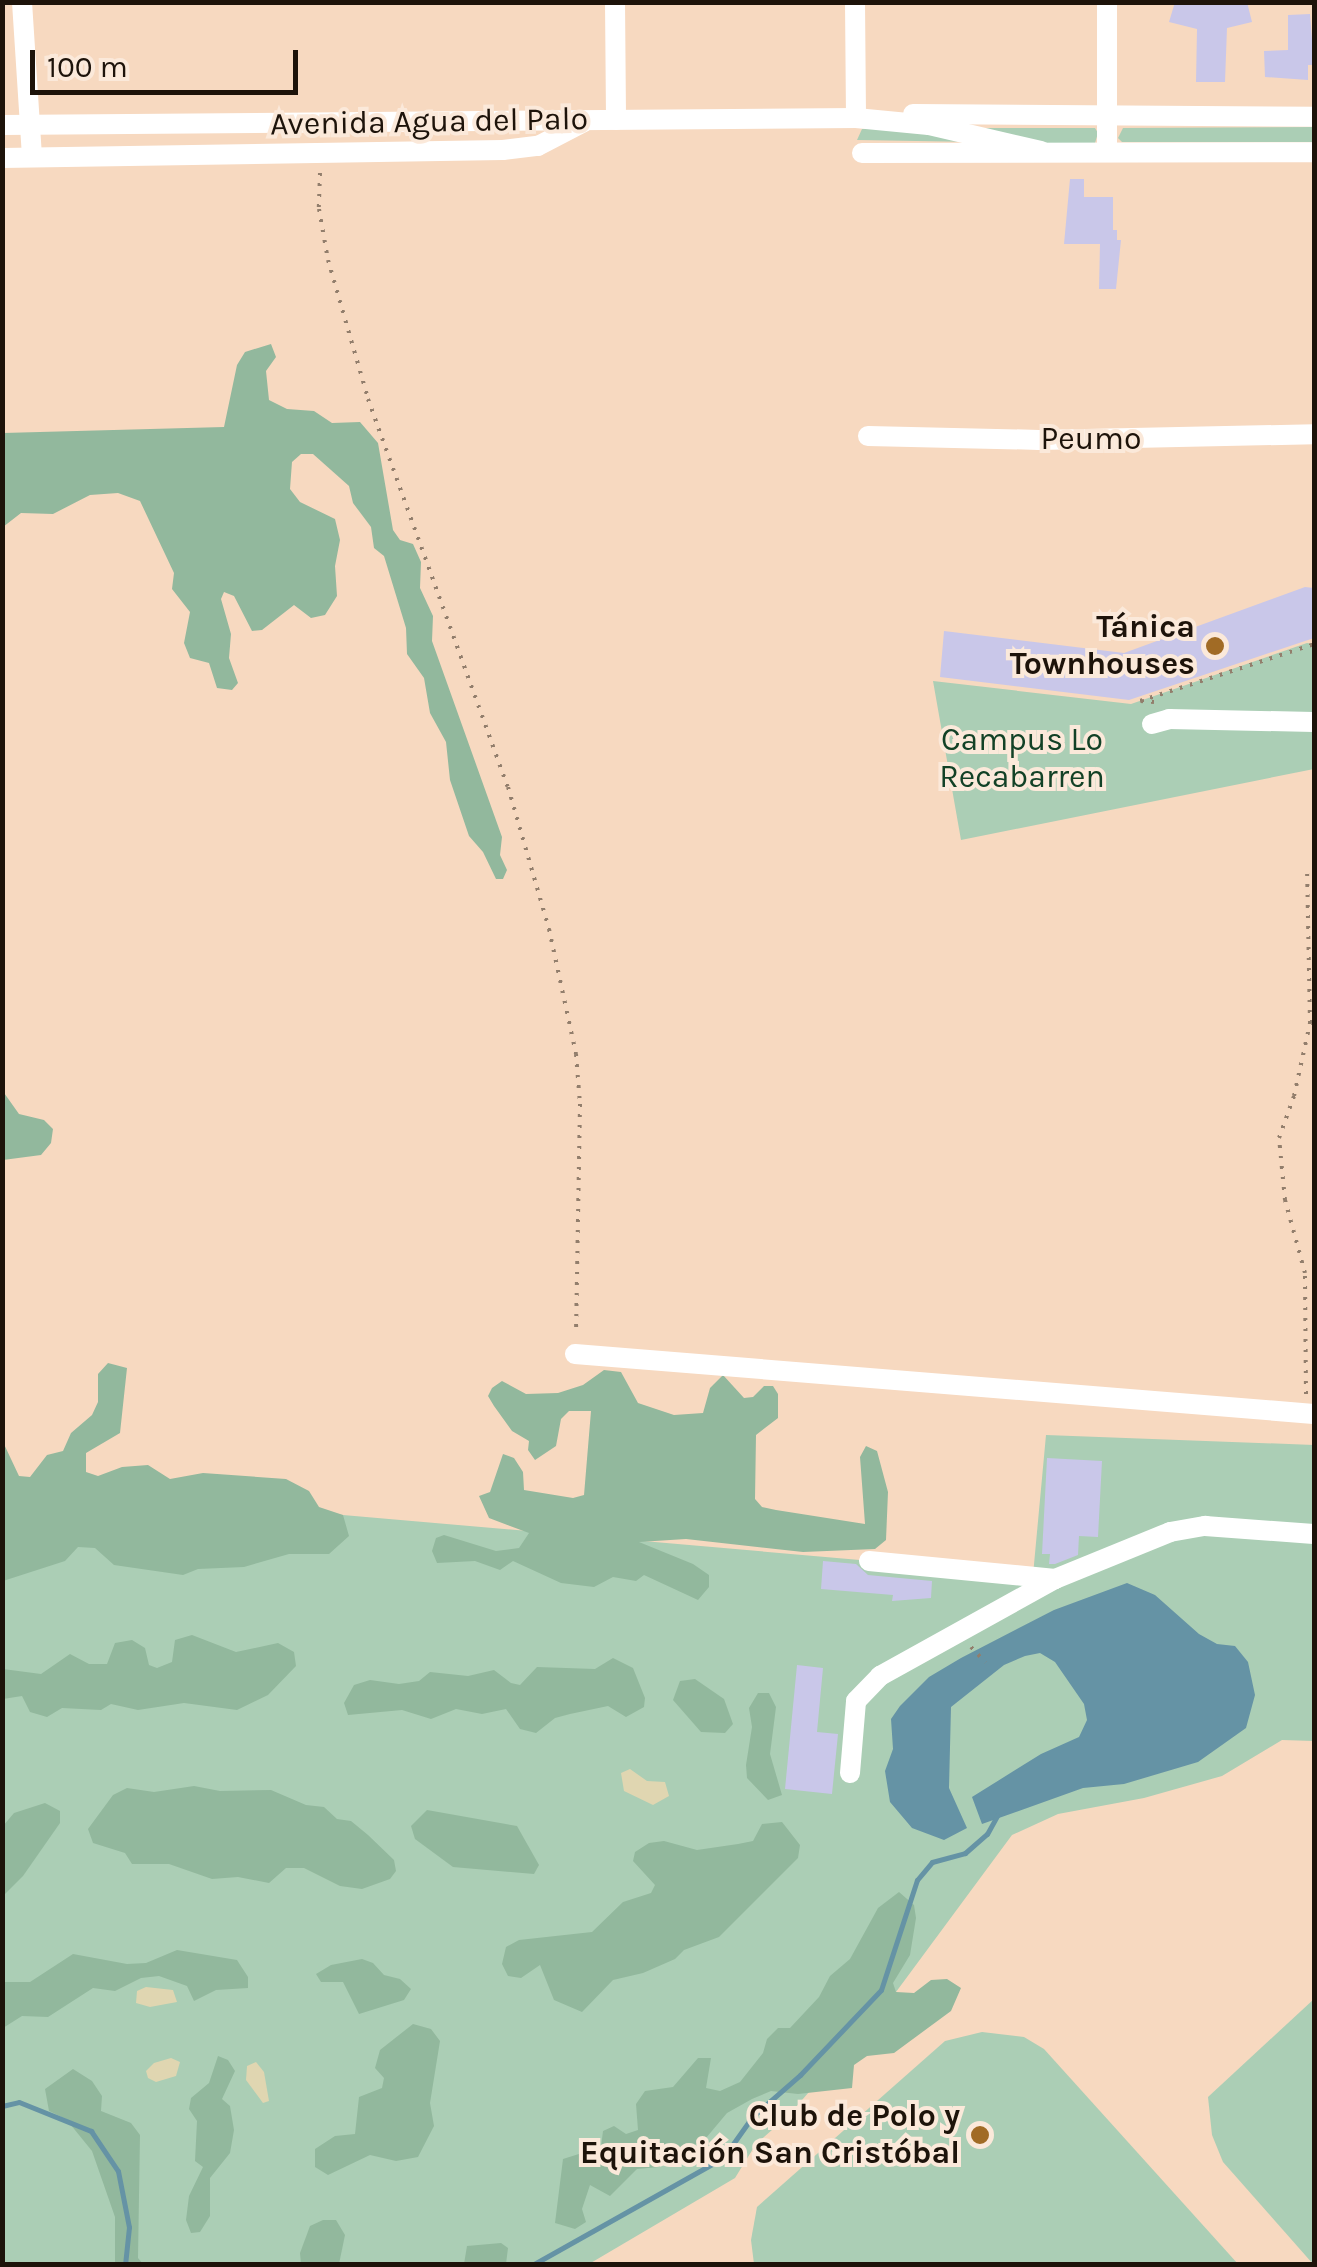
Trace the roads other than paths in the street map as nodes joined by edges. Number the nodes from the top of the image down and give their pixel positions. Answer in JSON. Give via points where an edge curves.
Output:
{"nodes":[{"id":1,"x":22,"y":2,"type":"edge"},
{"id":2,"x":614,"y":2,"type":"edge"},
{"id":3,"x":855,"y":2,"type":"edge"},
{"id":4,"x":1107,"y":2,"type":"edge"},
{"id":5,"x":1314,"y":116,"type":"edge"},
{"id":6,"x":1108,"y":117,"type":"junction"},
{"id":7,"x":856,"y":118,"type":"junction"},
{"id":8,"x":586,"y":120,"type":"junction"},
{"id":9,"x":616,"y":120,"type":"junction"},
{"id":10,"x":255,"y":123,"type":"junction"},
{"id":11,"x":2,"y":125,"type":"edge"},
{"id":12,"x":31,"y":125,"type":"junction"},
{"id":13,"x":1041,"y":151,"type":"junction"},
{"id":14,"x":1108,"y":152,"type":"junction"},
{"id":15,"x":1314,"y":152,"type":"edge"},
{"id":16,"x":255,"y":154,"type":"junction"},
{"id":17,"x":862,"y":154,"type":"dead end"},
{"id":18,"x":2,"y":158,"type":"edge"},
{"id":19,"x":32,"y":158,"type":"junction"},
{"id":20,"x":1314,"y":434,"type":"edge"},
{"id":21,"x":868,"y":436,"type":"dead end"},
{"id":22,"x":1160,"y":721,"type":"road end"},
{"id":23,"x":1314,"y":722,"type":"edge"},
{"id":24,"x":575,"y":1354,"type":"road end"},
{"id":25,"x":1310,"y":1414,"type":"edge"},
{"id":26,"x":1314,"y":1534,"type":"edge"},
{"id":27,"x":868,"y":1562,"type":"dead end"},
{"id":28,"x":1055,"y":1579,"type":"junction"},
{"id":29,"x":850,"y":1773,"type":"dead end"}],
"edges":[{"from":1,"to":12,"type":"street"},
{"from":2,"to":9,"type":"street"},
{"from":3,"to":7,"type":"street"},
{"from":4,"to":6,"type":"street"},
{"from":5,"to":6,"type":"street","name":"Avenida Agua del Palo"},
{"from":6,"to":7,"type":"street","name":"Avenida Agua del Palo"},
{"from":6,"to":14,"type":"street"},
{"from":7,"to":9,"type":"street","name":"Avenida Agua del Palo"},
{"from":7,"to":13,"type":"street","name":"Avenida Agua del Palo","via":[[930,126]]},
{"from":8,"to":9,"type":"street","name":"Avenida Agua del Palo"},
{"from":8,"to":10,"type":"street","name":"Avenida Agua del Palo"},
{"from":8,"to":16,"type":"street","via":[[538,146],[503,150]]},
{"from":10,"to":12,"type":"street","name":"Avenida Agua del Palo"},
{"from":10,"to":16,"type":"street"},
{"from":11,"to":12,"type":"street","name":"Avenida Agua del Palo"},
{"from":12,"to":19,"type":"street"},
{"from":13,"to":14,"type":"street","name":"Avenida Agua del Palo"},
{"from":13,"to":17,"type":"street","name":"Avenida Agua del Palo"},
{"from":14,"to":15,"type":"street","name":"Avenida Agua del Palo"},
{"from":16,"to":19,"type":"street"},
{"from":18,"to":19,"type":"street"},
{"from":20,"to":21,"type":"street","name":"Peumo"},
{"from":22,"to":23,"type":"street"},
{"from":24,"to":25,"type":"street"},
{"from":26,"to":28,"type":"street","via":[[1205,1526]]},
{"from":27,"to":28,"type":"street"},
{"from":28,"to":29,"type":"street","via":[[880,1676],[856,1701]]}]}
